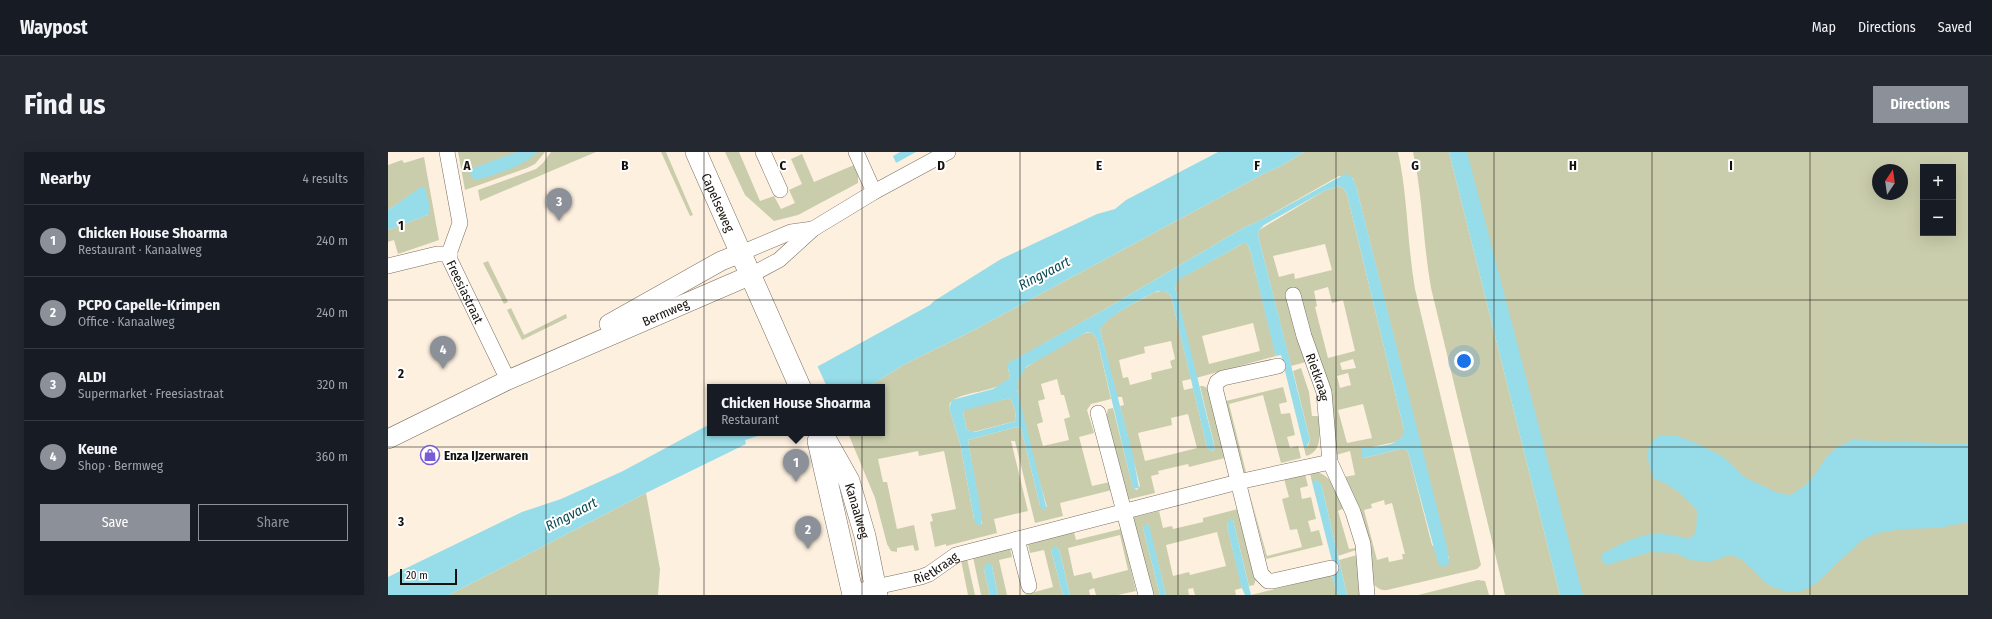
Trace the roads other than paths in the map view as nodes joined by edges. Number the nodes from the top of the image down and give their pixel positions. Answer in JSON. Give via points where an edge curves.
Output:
{"nodes":[{"id":1,"x":447,"y":152,"type":"edge"},
{"id":2,"x":696,"y":152,"type":"edge"},
{"id":3,"x":763,"y":152,"type":"edge"},
{"id":4,"x":856,"y":152,"type":"edge"},
{"id":5,"x":948,"y":152,"type":"edge"},
{"id":6,"x":780,"y":190,"type":"dead end"},
{"id":7,"x":874,"y":192,"type":"junction"},
{"id":8,"x":813,"y":229,"type":"junction"},
{"id":9,"x":741,"y":253,"type":"junction"},
{"id":10,"x":450,"y":254,"type":"junction"},
{"id":11,"x":388,"y":266,"type":"edge"},
{"id":12,"x":751,"y":275,"type":"junction"},
{"id":13,"x":1293,"y":296,"type":"dead end"},
{"id":14,"x":1278,"y":366,"type":"dead end"},
{"id":15,"x":508,"y":380,"type":"junction"},
{"id":16,"x":796,"y":380,"type":"edge"},
{"id":17,"x":1098,"y":413,"type":"dead end"},
{"id":18,"x":817,"y":436,"type":"edge"},
{"id":19,"x":824,"y":436,"type":"edge"},
{"id":20,"x":388,"y":439,"type":"edge"},
{"id":21,"x":1330,"y":462,"type":"junction"},
{"id":22,"x":1238,"y":482,"type":"junction"},
{"id":23,"x":1124,"y":511,"type":"junction"},
{"id":24,"x":1017,"y":539,"type":"junction"},
{"id":25,"x":1331,"y":568,"type":"dead end"},
{"id":26,"x":1029,"y":586,"type":"dead end"},
{"id":27,"x":876,"y":591,"type":"edge"},
{"id":28,"x":853,"y":594,"type":"edge"},
{"id":29,"x":1146,"y":595,"type":"edge"},
{"id":30,"x":1367,"y":595,"type":"edge"}],
"edges":[{"from":1,"to":10,"type":"street","name":"Freesiastraat","via":[[460,223]]},
{"from":2,"to":9,"type":"main road","name":"Capelseweg"},
{"from":3,"to":6,"type":"street"},
{"from":4,"to":7,"type":"street"},
{"from":5,"to":7,"type":"street","name":"Bermweg"},
{"from":7,"to":8,"type":"street","name":"Bermweg"},
{"from":8,"to":9,"type":"street","name":"Bermweg","via":[[791,232]]},
{"from":8,"to":12,"type":"street","name":"Bermweg","via":[[779,260]]},
{"from":9,"to":12,"type":"main road"},
{"from":9,"to":15,"type":"street","name":"Bermweg","via":[[721,261]]},
{"from":10,"to":11,"type":"street","via":[[437,254]]},
{"from":10,"to":15,"type":"street","name":"Freesiastraat","via":[[451,262]]},
{"from":12,"to":15,"type":"street","name":"Bermweg"},
{"from":12,"to":16,"type":"main road"},
{"from":13,"to":21,"type":"street","name":"Rietkraag","via":[[1324,392]]},
{"from":14,"to":22,"type":"street","via":[[1223,378],[1216,385],[1215,391]]},
{"from":15,"to":20,"type":"street","name":"Bermweg"},
{"from":17,"to":23,"type":"street"},
{"from":18,"to":28,"type":"main road","name":"Kanaalweg"},
{"from":19,"to":27,"type":"main road","name":"Kanaalweg","via":[[849,481],[865,536]]},
{"from":21,"to":22,"type":"street","name":"Rietkraag"},
{"from":21,"to":30,"type":"street","name":"Rietkraag","via":[[1359,531],[1364,554]]},
{"from":22,"to":23,"type":"street","name":"Rietkraag"},
{"from":22,"to":25,"type":"street","via":[[1263,577],[1273,581]]},
{"from":23,"to":24,"type":"street","name":"Rietkraag"},
{"from":23,"to":29,"type":"street"},
{"from":24,"to":26,"type":"street"},
{"from":24,"to":27,"type":"street","name":"Rietkraag","via":[[956,555],[929,574]]},
{"from":27,"to":28,"type":"street","name":"Rietkraag"}]}
